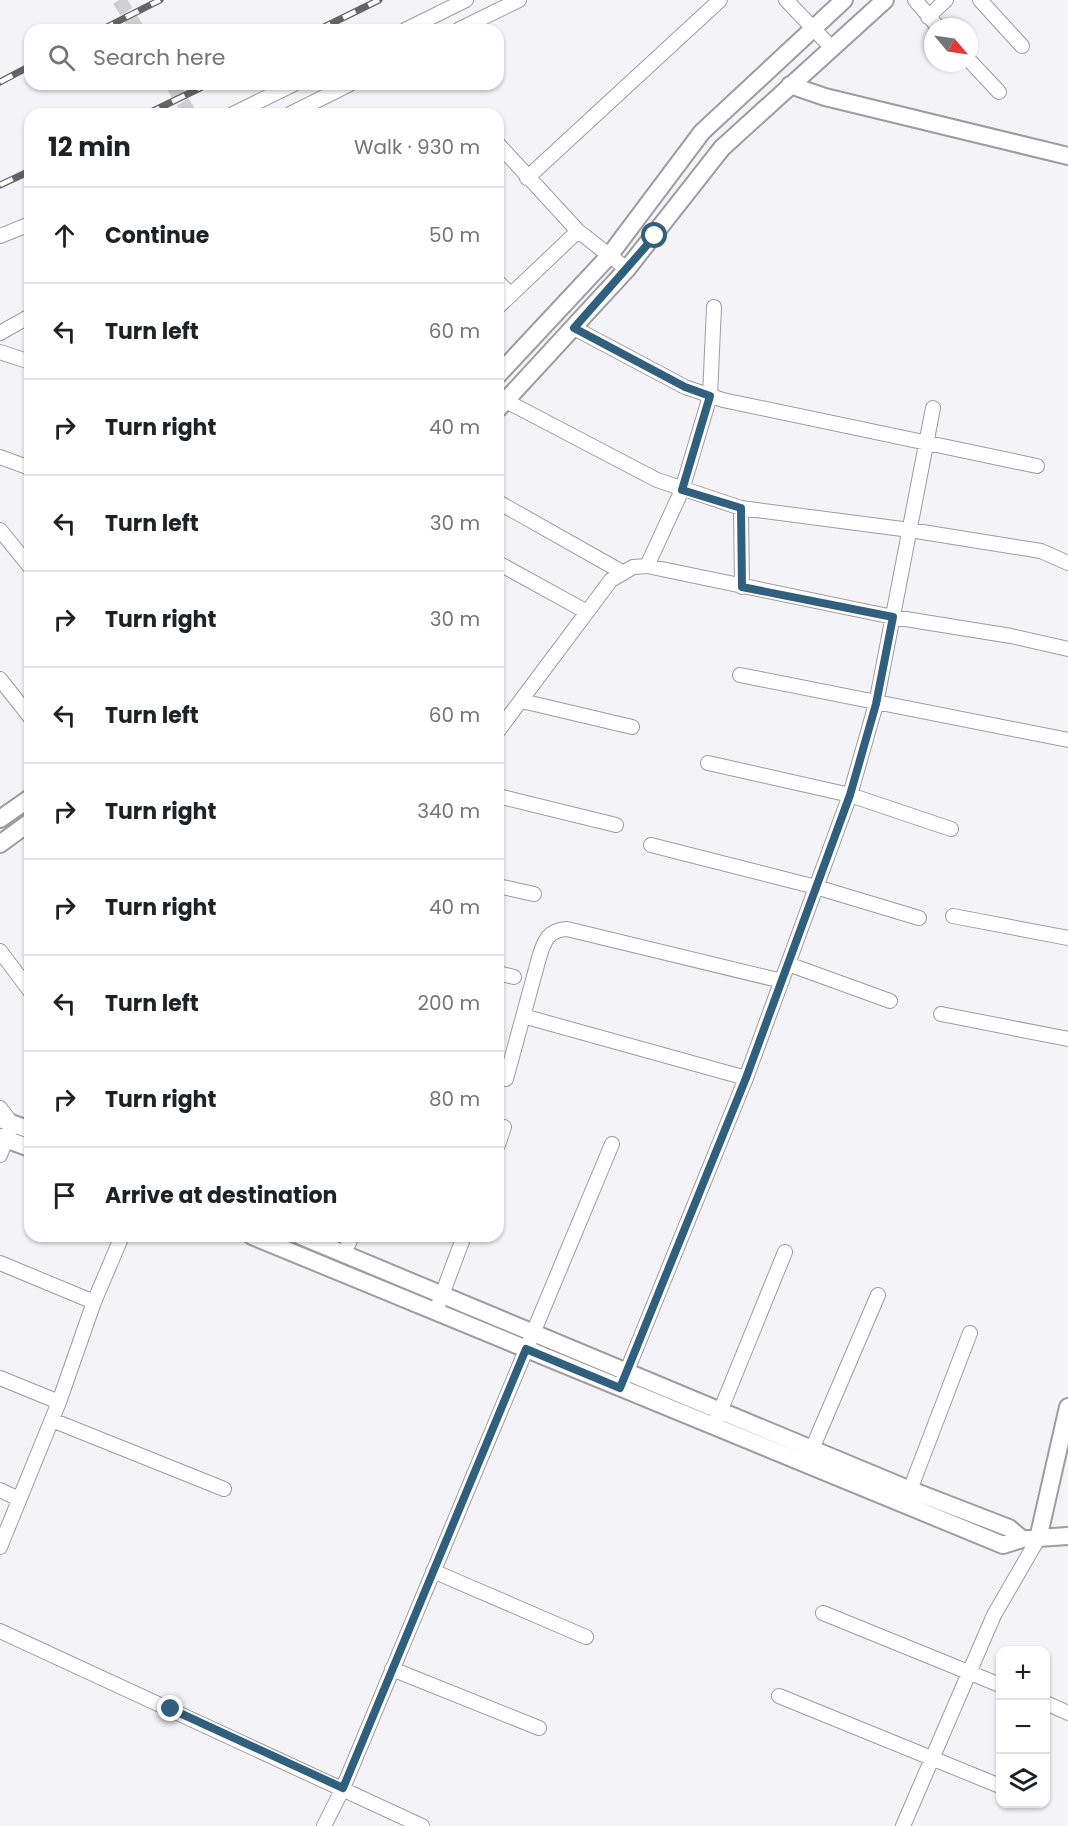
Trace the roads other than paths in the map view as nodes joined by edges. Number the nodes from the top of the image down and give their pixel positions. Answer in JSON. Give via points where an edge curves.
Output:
{"nodes":[{"id":1,"x":466,"y":0,"type":"edge"},
{"id":2,"x":519,"y":0,"type":"edge"},
{"id":3,"x":720,"y":0,"type":"edge"},
{"id":4,"x":786,"y":0,"type":"edge"},
{"id":5,"x":844,"y":0,"type":"edge"},
{"id":6,"x":885,"y":0,"type":"edge"},
{"id":7,"x":915,"y":0,"type":"edge"},
{"id":8,"x":946,"y":0,"type":"edge"},
{"id":9,"x":980,"y":0,"type":"edge"},
{"id":10,"x":930,"y":18,"type":"edge"},
{"id":11,"x":935,"y":18,"type":"edge"},
{"id":12,"x":417,"y":24,"type":"edge"},
{"id":13,"x":470,"y":24,"type":"edge"},
{"id":14,"x":814,"y":28,"type":"junction"},
{"id":15,"x":831,"y":46,"type":"junction"},
{"id":16,"x":1022,"y":46,"type":"dead end"},
{"id":17,"x":978,"y":70,"type":"edge"},
{"id":18,"x":790,"y":85,"type":"junction"},
{"id":19,"x":282,"y":90,"type":"edge"},
{"id":20,"x":338,"y":90,"type":"edge"},
{"id":21,"x":999,"y":92,"type":"dead end"},
{"id":22,"x":245,"y":108,"type":"edge"},
{"id":23,"x":302,"y":108,"type":"edge"},
{"id":24,"x":504,"y":151,"type":"edge"},
{"id":25,"x":1068,"y":156,"type":"edge"},
{"id":26,"x":527,"y":178,"type":"junction"},
{"id":27,"x":24,"y":226,"type":"edge"},
{"id":28,"x":578,"y":231,"type":"junction"},
{"id":29,"x":0,"y":236,"type":"edge"},
{"id":30,"x":609,"y":256,"type":"junction"},
{"id":31,"x":627,"y":269,"type":"junction"},
{"id":32,"x":504,"y":288,"type":"edge"},
{"id":33,"x":511,"y":295,"type":"junction"},
{"id":34,"x":504,"y":301,"type":"edge"},
{"id":35,"x":714,"y":307,"type":"dead end"},
{"id":36,"x":24,"y":319,"type":"edge"},
{"id":37,"x":574,"y":328,"type":"junction"},
{"id":38,"x":0,"y":333,"type":"edge"},
{"id":39,"x":0,"y":352,"type":"edge"},
{"id":40,"x":24,"y":360,"type":"edge"},
{"id":41,"x":504,"y":369,"type":"edge"},
{"id":42,"x":710,"y":396,"type":"junction"},
{"id":43,"x":504,"y":403,"type":"edge"},
{"id":44,"x":504,"y":406,"type":"edge"},
{"id":45,"x":933,"y":408,"type":"dead end"},
{"id":46,"x":926,"y":443,"type":"junction"},
{"id":47,"x":0,"y":457,"type":"edge"},
{"id":48,"x":24,"y":466,"type":"edge"},
{"id":49,"x":1037,"y":466,"type":"dead end"},
{"id":50,"x":682,"y":490,"type":"junction"},
{"id":51,"x":504,"y":505,"type":"edge"},
{"id":52,"x":741,"y":508,"type":"junction"},
{"id":53,"x":0,"y":530,"type":"edge"},
{"id":54,"x":910,"y":530,"type":"junction"},
{"id":55,"x":24,"y":560,"type":"edge"},
{"id":56,"x":1068,"y":563,"type":"edge"},
{"id":57,"x":504,"y":566,"type":"edge"},
{"id":58,"x":647,"y":566,"type":"junction"},
{"id":59,"x":622,"y":572,"type":"junction"},
{"id":60,"x":742,"y":587,"type":"junction"},
{"id":61,"x":587,"y":612,"type":"junction"},
{"id":62,"x":893,"y":617,"type":"junction"},
{"id":63,"x":1068,"y":649,"type":"edge"},
{"id":64,"x":740,"y":675,"type":"dead end"},
{"id":65,"x":3,"y":688,"type":"edge"},
{"id":66,"x":522,"y":701,"type":"junction"},
{"id":67,"x":876,"y":704,"type":"junction"},
{"id":68,"x":24,"y":711,"type":"edge"},
{"id":69,"x":504,"y":724,"type":"edge"},
{"id":70,"x":633,"y":727,"type":"dead end"},
{"id":71,"x":1068,"y":740,"type":"edge"},
{"id":72,"x":708,"y":763,"type":"dead end"},
{"id":73,"x":850,"y":795,"type":"junction"},
{"id":74,"x":504,"y":797,"type":"edge"},
{"id":75,"x":24,"y":802,"type":"edge"},
{"id":76,"x":0,"y":819,"type":"edge"},
{"id":77,"x":616,"y":825,"type":"dead end"},
{"id":78,"x":24,"y":829,"type":"edge"},
{"id":79,"x":951,"y":829,"type":"dead end"},
{"id":80,"x":0,"y":844,"type":"edge"},
{"id":81,"x":651,"y":845,"type":"dead end"},
{"id":82,"x":504,"y":887,"type":"edge"},
{"id":83,"x":816,"y":887,"type":"junction"},
{"id":84,"x":534,"y":894,"type":"dead end"},
{"id":85,"x":953,"y":916,"type":"dead end"},
{"id":86,"x":919,"y":918,"type":"dead end"},
{"id":87,"x":1068,"y":938,"type":"edge"},
{"id":88,"x":0,"y":951,"type":"edge"},
{"id":89,"x":788,"y":964,"type":"junction"},
{"id":90,"x":504,"y":974,"type":"edge"},
{"id":91,"x":514,"y":977,"type":"dead end"},
{"id":92,"x":782,"y":981,"type":"junction"},
{"id":93,"x":24,"y":983,"type":"edge"},
{"id":94,"x":890,"y":1001,"type":"dead end"},
{"id":95,"x":941,"y":1014,"type":"dead end"},
{"id":96,"x":523,"y":1016,"type":"junction"},
{"id":97,"x":1068,"y":1039,"type":"edge"},
{"id":98,"x":746,"y":1078,"type":"junction"},
{"id":99,"x":506,"y":1079,"type":"dead end"},
{"id":100,"x":0,"y":1108,"type":"edge"},
{"id":101,"x":5,"y":1130,"type":"edge"},
{"id":102,"x":24,"y":1130,"type":"edge"},
{"id":103,"x":24,"y":1144,"type":"edge"},
{"id":104,"x":612,"y":1144,"type":"dead end"},
{"id":105,"x":0,"y":1155,"type":"edge"},
{"id":106,"x":119,"y":1242,"type":"edge"},
{"id":107,"x":267,"y":1242,"type":"edge"},
{"id":108,"x":316,"y":1242,"type":"edge"},
{"id":109,"x":349,"y":1242,"type":"edge"},
{"id":110,"x":462,"y":1242,"type":"edge"},
{"id":111,"x":785,"y":1252,"type":"dead end"},
{"id":112,"x":344,"y":1253,"type":"junction"},
{"id":113,"x":0,"y":1263,"type":"edge"},
{"id":114,"x":443,"y":1294,"type":"junction"},
{"id":115,"x":878,"y":1295,"type":"dead end"},
{"id":116,"x":94,"y":1302,"type":"junction"},
{"id":117,"x":436,"y":1311,"type":"junction"},
{"id":118,"x":533,"y":1332,"type":"junction"},
{"id":119,"x":970,"y":1333,"type":"dead end"},
{"id":120,"x":526,"y":1349,"type":"junction"},
{"id":121,"x":627,"y":1372,"type":"junction"},
{"id":122,"x":0,"y":1378,"type":"edge"},
{"id":123,"x":620,"y":1388,"type":"junction"},
{"id":124,"x":59,"y":1402,"type":"junction"},
{"id":125,"x":1068,"y":1407,"type":"edge"},
{"id":126,"x":720,"y":1411,"type":"junction"},
{"id":127,"x":52,"y":1420,"type":"junction"},
{"id":128,"x":714,"y":1427,"type":"junction"},
{"id":129,"x":812,"y":1449,"type":"junction"},
{"id":130,"x":224,"y":1489,"type":"dead end"},
{"id":131,"x":910,"y":1490,"type":"junction"},
{"id":132,"x":0,"y":1491,"type":"edge"},
{"id":133,"x":20,"y":1499,"type":"junction"},
{"id":134,"x":1068,"y":1536,"type":"edge"},
{"id":135,"x":1030,"y":1539,"type":"junction"},
{"id":136,"x":0,"y":1546,"type":"edge"},
{"id":137,"x":433,"y":1571,"type":"junction"},
{"id":138,"x":824,"y":1613,"type":"dead end"},
{"id":139,"x":0,"y":1631,"type":"edge"},
{"id":140,"x":586,"y":1636,"type":"dead end"},
{"id":141,"x":392,"y":1669,"type":"junction"},
{"id":142,"x":969,"y":1672,"type":"junction"},
{"id":143,"x":996,"y":1683,"type":"edge"},
{"id":144,"x":779,"y":1696,"type":"dead end"},
{"id":145,"x":1050,"y":1706,"type":"edge"},
{"id":146,"x":1068,"y":1713,"type":"edge"},
{"id":147,"x":539,"y":1728,"type":"dead end"},
{"id":148,"x":932,"y":1758,"type":"junction"},
{"id":149,"x":996,"y":1784,"type":"edge"},
{"id":150,"x":343,"y":1788,"type":"junction"},
{"id":151,"x":324,"y":1826,"type":"edge"},
{"id":152,"x":422,"y":1826,"type":"edge"},
{"id":153,"x":903,"y":1826,"type":"edge"}],
"edges":[{"from":1,"to":12,"type":"street"},
{"from":2,"to":13,"type":"street"},
{"from":3,"to":26,"type":"street"},
{"from":4,"to":14,"type":"street"},
{"from":5,"to":14,"type":"street"},
{"from":6,"to":15,"type":"street"},
{"from":7,"to":10,"type":"street"},
{"from":8,"to":11,"type":"street"},
{"from":9,"to":16,"type":"street"},
{"from":14,"to":15,"type":"street"},
{"from":14,"to":30,"type":"street","via":[[702,132]]},
{"from":15,"to":18,"type":"street"},
{"from":17,"to":21,"type":"street"},
{"from":18,"to":25,"type":"street","via":[[825,98]]},
{"from":18,"to":31,"type":"street","via":[[722,148]]},
{"from":19,"to":22,"type":"street"},
{"from":20,"to":23,"type":"street"},
{"from":24,"to":26,"type":"street"},
{"from":26,"to":28,"type":"street"},
{"from":27,"to":29,"type":"street"},
{"from":28,"to":30,"type":"street"},
{"from":28,"to":33,"type":"street"},
{"from":30,"to":31,"type":"street"},
{"from":30,"to":41,"type":"street"},
{"from":31,"to":37,"type":"street"},
{"from":32,"to":33,"type":"street"},
{"from":33,"to":34,"type":"street"},
{"from":35,"to":42,"type":"street"},
{"from":36,"to":38,"type":"street"},
{"from":37,"to":42,"type":"street","via":[[685,387]]},
{"from":37,"to":43,"type":"street"},
{"from":39,"to":40,"type":"street"},
{"from":42,"to":46,"type":"street"},
{"from":42,"to":50,"type":"street"},
{"from":44,"to":50,"type":"street"},
{"from":45,"to":46,"type":"street"},
{"from":46,"to":49,"type":"street"},
{"from":46,"to":54,"type":"street"},
{"from":47,"to":48,"type":"street"},
{"from":50,"to":52,"type":"street"},
{"from":50,"to":58,"type":"street"},
{"from":51,"to":59,"type":"street"},
{"from":52,"to":54,"type":"street"},
{"from":52,"to":60,"type":"street"},
{"from":53,"to":55,"type":"street"},
{"from":54,"to":56,"type":"street","via":[[1041,551]]},
{"from":54,"to":62,"type":"street"},
{"from":57,"to":61,"type":"street"},
{"from":58,"to":59,"type":"street"},
{"from":58,"to":60,"type":"street"},
{"from":59,"to":61,"type":"street","via":[[611,580]]},
{"from":60,"to":62,"type":"street"},
{"from":61,"to":66,"type":"street"},
{"from":62,"to":63,"type":"street"},
{"from":62,"to":67,"type":"street"},
{"from":64,"to":67,"type":"street"},
{"from":65,"to":68,"type":"street"},
{"from":66,"to":69,"type":"street"},
{"from":66,"to":70,"type":"street"},
{"from":67,"to":71,"type":"street"},
{"from":67,"to":73,"type":"street"},
{"from":72,"to":73,"type":"street"},
{"from":73,"to":79,"type":"street"},
{"from":73,"to":83,"type":"street"},
{"from":74,"to":77,"type":"street"},
{"from":75,"to":76,"type":"street"},
{"from":78,"to":80,"type":"street"},
{"from":81,"to":83,"type":"street"},
{"from":82,"to":84,"type":"street"},
{"from":83,"to":86,"type":"street"},
{"from":83,"to":89,"type":"street"},
{"from":85,"to":87,"type":"street"},
{"from":88,"to":93,"type":"street"},
{"from":89,"to":92,"type":"street"},
{"from":89,"to":94,"type":"street"},
{"from":90,"to":91,"type":"street"},
{"from":92,"to":96,"type":"street","via":[[567,929],[557,930],[544,943]]},
{"from":92,"to":98,"type":"street"},
{"from":95,"to":97,"type":"street"},
{"from":96,"to":98,"type":"street"},
{"from":96,"to":99,"type":"street"},
{"from":98,"to":121,"type":"street"},
{"from":100,"to":101,"type":"street"},
{"from":101,"to":102,"type":"street"},
{"from":101,"to":103,"type":"street"},
{"from":101,"to":105,"type":"street"},
{"from":104,"to":118,"type":"street"},
{"from":106,"to":116,"type":"street"},
{"from":107,"to":117,"type":"street"},
{"from":108,"to":112,"type":"street"},
{"from":109,"to":112,"type":"street"},
{"from":110,"to":114,"type":"street"},
{"from":111,"to":126,"type":"street"},
{"from":112,"to":114,"type":"street"},
{"from":113,"to":116,"type":"street"},
{"from":114,"to":117,"type":"street"},
{"from":114,"to":118,"type":"street"},
{"from":115,"to":129,"type":"street"},
{"from":116,"to":124,"type":"street"},
{"from":117,"to":120,"type":"street"},
{"from":118,"to":120,"type":"street"},
{"from":118,"to":121,"type":"street"},
{"from":119,"to":131,"type":"street"},
{"from":120,"to":123,"type":"street"},
{"from":120,"to":137,"type":"street"},
{"from":121,"to":123,"type":"street"},
{"from":121,"to":126,"type":"street"},
{"from":122,"to":124,"type":"street"},
{"from":123,"to":128,"type":"street"},
{"from":124,"to":127,"type":"street"},
{"from":125,"to":135,"type":"street"},
{"from":126,"to":128,"type":"street"},
{"from":126,"to":129,"type":"street"},
{"from":127,"to":130,"type":"street"},
{"from":127,"to":133,"type":"street"},
{"from":128,"to":135,"type":"street","via":[[1004,1545]]},
{"from":129,"to":131,"type":"street"},
{"from":131,"to":135,"type":"street"},
{"from":132,"to":133,"type":"street"},
{"from":133,"to":136,"type":"street"},
{"from":134,"to":135,"type":"street"},
{"from":135,"to":142,"type":"street"},
{"from":137,"to":140,"type":"street"},
{"from":137,"to":141,"type":"street"},
{"from":138,"to":142,"type":"street"},
{"from":139,"to":150,"type":"street"},
{"from":141,"to":147,"type":"street"},
{"from":141,"to":150,"type":"street"},
{"from":142,"to":143,"type":"street"},
{"from":142,"to":148,"type":"street"},
{"from":144,"to":148,"type":"street"},
{"from":145,"to":146,"type":"street"},
{"from":148,"to":149,"type":"street"},
{"from":148,"to":153,"type":"street"},
{"from":150,"to":151,"type":"street"},
{"from":150,"to":152,"type":"street"}]}
